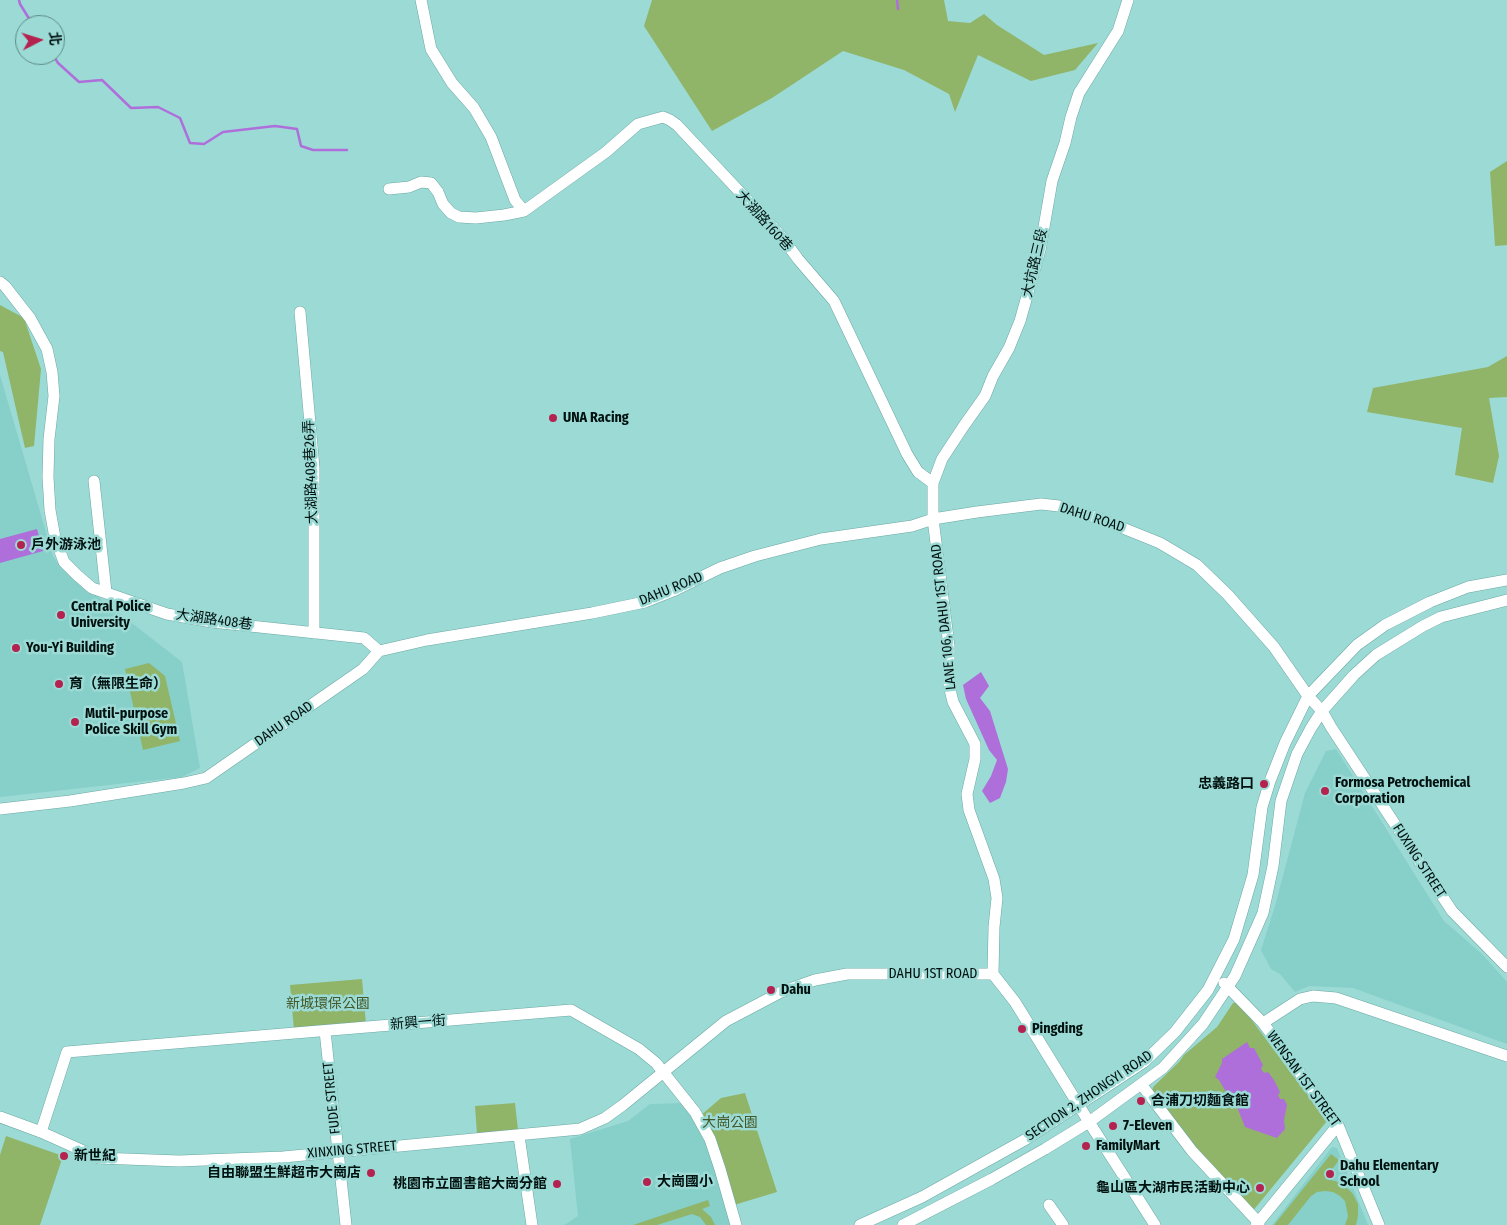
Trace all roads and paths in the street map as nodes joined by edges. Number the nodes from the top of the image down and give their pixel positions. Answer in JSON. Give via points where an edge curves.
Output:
{"nodes":[{"id":1,"x":421,"y":0,"type":"edge"},
{"id":2,"x":1128,"y":0,"type":"edge"},
{"id":3,"x":389,"y":189,"type":"dead end"},
{"id":4,"x":524,"y":211,"type":"junction"},
{"id":5,"x":0,"y":282,"type":"edge"},
{"id":6,"x":300,"y":312,"type":"dead end"},
{"id":7,"x":94,"y":481,"type":"dead end"},
{"id":8,"x":933,"y":483,"type":"junction"},
{"id":9,"x":933,"y":519,"type":"junction"},
{"id":10,"x":1507,"y":580,"type":"edge"},
{"id":11,"x":106,"y":592,"type":"junction"},
{"id":12,"x":1507,"y":600,"type":"edge"},
{"id":13,"x":314,"y":633,"type":"junction"},
{"id":14,"x":379,"y":651,"type":"junction"},
{"id":15,"x":1308,"y":696,"type":"junction"},
{"id":16,"x":1322,"y":711,"type":"junction"},
{"id":17,"x":0,"y":810,"type":"edge"},
{"id":18,"x":1507,"y":967,"type":"edge"},
{"id":19,"x":994,"y":974,"type":"junction"},
{"id":20,"x":1215,"y":975,"type":"junction"},
{"id":21,"x":1228,"y":986,"type":"junction"},
{"id":22,"x":1263,"y":1023,"type":"junction"},
{"id":23,"x":325,"y":1031,"type":"junction"},
{"id":24,"x":1507,"y":1056,"type":"edge"},
{"id":25,"x":663,"y":1072,"type":"junction"},
{"id":26,"x":1141,"y":1084,"type":"junction"},
{"id":27,"x":1079,"y":1105,"type":"junction"},
{"id":28,"x":0,"y":1117,"type":"edge"},
{"id":29,"x":1089,"y":1122,"type":"junction"},
{"id":30,"x":1338,"y":1125,"type":"junction"},
{"id":31,"x":41,"y":1132,"type":"junction"},
{"id":32,"x":519,"y":1136,"type":"junction"},
{"id":33,"x":338,"y":1152,"type":"junction"},
{"id":34,"x":1049,"y":1205,"type":"dead end"},
{"id":35,"x":1258,"y":1224,"type":"edge"},
{"id":36,"x":346,"y":1225,"type":"edge"},
{"id":37,"x":532,"y":1225,"type":"edge"},
{"id":38,"x":736,"y":1225,"type":"edge"},
{"id":39,"x":860,"y":1225,"type":"edge"},
{"id":40,"x":903,"y":1225,"type":"edge"},
{"id":41,"x":1063,"y":1225,"type":"edge"},
{"id":42,"x":1155,"y":1225,"type":"edge"},
{"id":43,"x":1379,"y":1225,"type":"edge"}],
"edges":[{"from":1,"to":4,"type":"street","via":[[431,49],[491,137],[516,200]]},
{"from":2,"to":8,"type":"street","name":"大坑路三段","via":[[1118,31],[1079,93],[1052,181],[1040,250],[1020,321],[985,396],[942,459]]},
{"from":3,"to":4,"type":"street","via":[[431,183],[443,204],[459,217],[476,218]]},
{"from":4,"to":8,"type":"street","name":"大湖路160巷","via":[[606,152],[638,124],[663,117],[670,120],[782,237],[834,301],[908,454],[918,472]]},
{"from":5,"to":11,"type":"street","name":"大湖路408巷","via":[[30,318],[47,348],[54,396],[48,478],[55,538],[64,562],[77,576],[92,588]]},
{"from":6,"to":13,"type":"street","name":"大湖路408巷26弄","via":[[314,468]]},
{"from":7,"to":11,"type":"street"},
{"from":8,"to":9,"type":"street","name":"大坑路三段"},
{"from":9,"to":14,"type":"street","name":"DAHU ROAD","via":[[912,526],[821,539],[755,556],[645,602]]},
{"from":9,"to":15,"type":"street","name":"DAHU ROAD","via":[[1041,504],[1098,518],[1160,543],[1197,565],[1228,595],[1274,647]]},
{"from":9,"to":19,"type":"street","name":"LANE 106, DAHU 1ST ROAD","via":[[948,627],[949,685],[975,744],[967,794],[969,810],[994,879],[997,898]]},
{"from":10,"to":15,"type":"street","name":"SECTION 2, ZHONGYI ROAD","via":[[1468,588],[1430,602],[1385,625],[1357,644]]},
{"from":11,"to":13,"type":"street","name":"大湖路408巷","via":[[167,614],[191,619]]},
{"from":12,"to":16,"type":"street","name":"SECTION 2, ZHONGYI ROAD","via":[[1441,617],[1423,626],[1376,655]]},
{"from":13,"to":14,"type":"street","name":"大湖路408巷","via":[[364,638]]},
{"from":14,"to":17,"type":"street","name":"DAHU ROAD","via":[[363,669],[206,778]]},
{"from":15,"to":16,"type":"street","name":"FUXING STREET"},
{"from":15,"to":20,"type":"street","name":"SECTION 2, ZHONGYI ROAD","via":[[1270,781],[1262,807],[1253,875],[1234,939]]},
{"from":16,"to":18,"type":"street","name":"FUXING STREET","via":[[1452,910]]},
{"from":16,"to":21,"type":"street","name":"SECTION 2, ZHONGYI ROAD","via":[[1302,745],[1281,802],[1263,913]]},
{"from":19,"to":25,"type":"street","name":"DAHU 1ST ROAD","via":[[847,974],[815,980],[781,992],[726,1021]]},
{"from":19,"to":27,"type":"street","name":"DAHU 1ST ROAD"},
{"from":20,"to":21,"type":"street","name":"WENSAN 1ST STREET"},
{"from":20,"to":27,"type":"street","name":"SECTION 2, ZHONGYI ROAD","via":[[1208,990],[1175,1032],[1144,1062]]},
{"from":21,"to":22,"type":"street","name":"WENSAN 1ST STREET"},
{"from":21,"to":26,"type":"street","name":"SECTION 2, ZHONGYI ROAD","via":[[1203,1024],[1164,1068]]},
{"from":22,"to":24,"type":"street","via":[[1300,998],[1336,998]]},
{"from":22,"to":30,"type":"street","name":"WENSAN 1ST STREET"},
{"from":23,"to":25,"type":"street","name":"新興一街","via":[[571,1010],[639,1049]]},
{"from":23,"to":31,"type":"street","name":"新興一街","via":[[66,1052]]},
{"from":23,"to":33,"type":"street","name":"FUDE STREET"},
{"from":25,"to":32,"type":"street","name":"XINXING STREET","via":[[605,1118],[580,1129]]},
{"from":25,"to":38,"type":"street","name":"新興一街","via":[[695,1112],[710,1139]]},
{"from":26,"to":29,"type":"street","name":"SECTION 2, ZHONGYI ROAD"},
{"from":26,"to":35,"type":"street","via":[[1192,1151]]},
{"from":27,"to":29,"type":"street","name":"DAHU 1ST ROAD"},
{"from":27,"to":39,"type":"street","name":"SECTION 2, ZHONGYI ROAD","via":[[983,1164]]},
{"from":28,"to":31,"type":"street","name":"XINXING STREET"},
{"from":29,"to":40,"type":"street","name":"SECTION 2, ZHONGYI ROAD","via":[[992,1179]]},
{"from":29,"to":42,"type":"street","name":"DAHU 1ST ROAD"},
{"from":30,"to":35,"type":"street"},
{"from":30,"to":43,"type":"street","name":"WENSAN 1ST STREET"},
{"from":31,"to":33,"type":"street","name":"XINXING STREET","via":[[100,1158],[179,1162]]},
{"from":32,"to":33,"type":"street","name":"XINXING STREET"},
{"from":32,"to":37,"type":"street"},
{"from":33,"to":36,"type":"street","name":"FUDE STREET"},
{"from":34,"to":41,"type":"street"}]}
